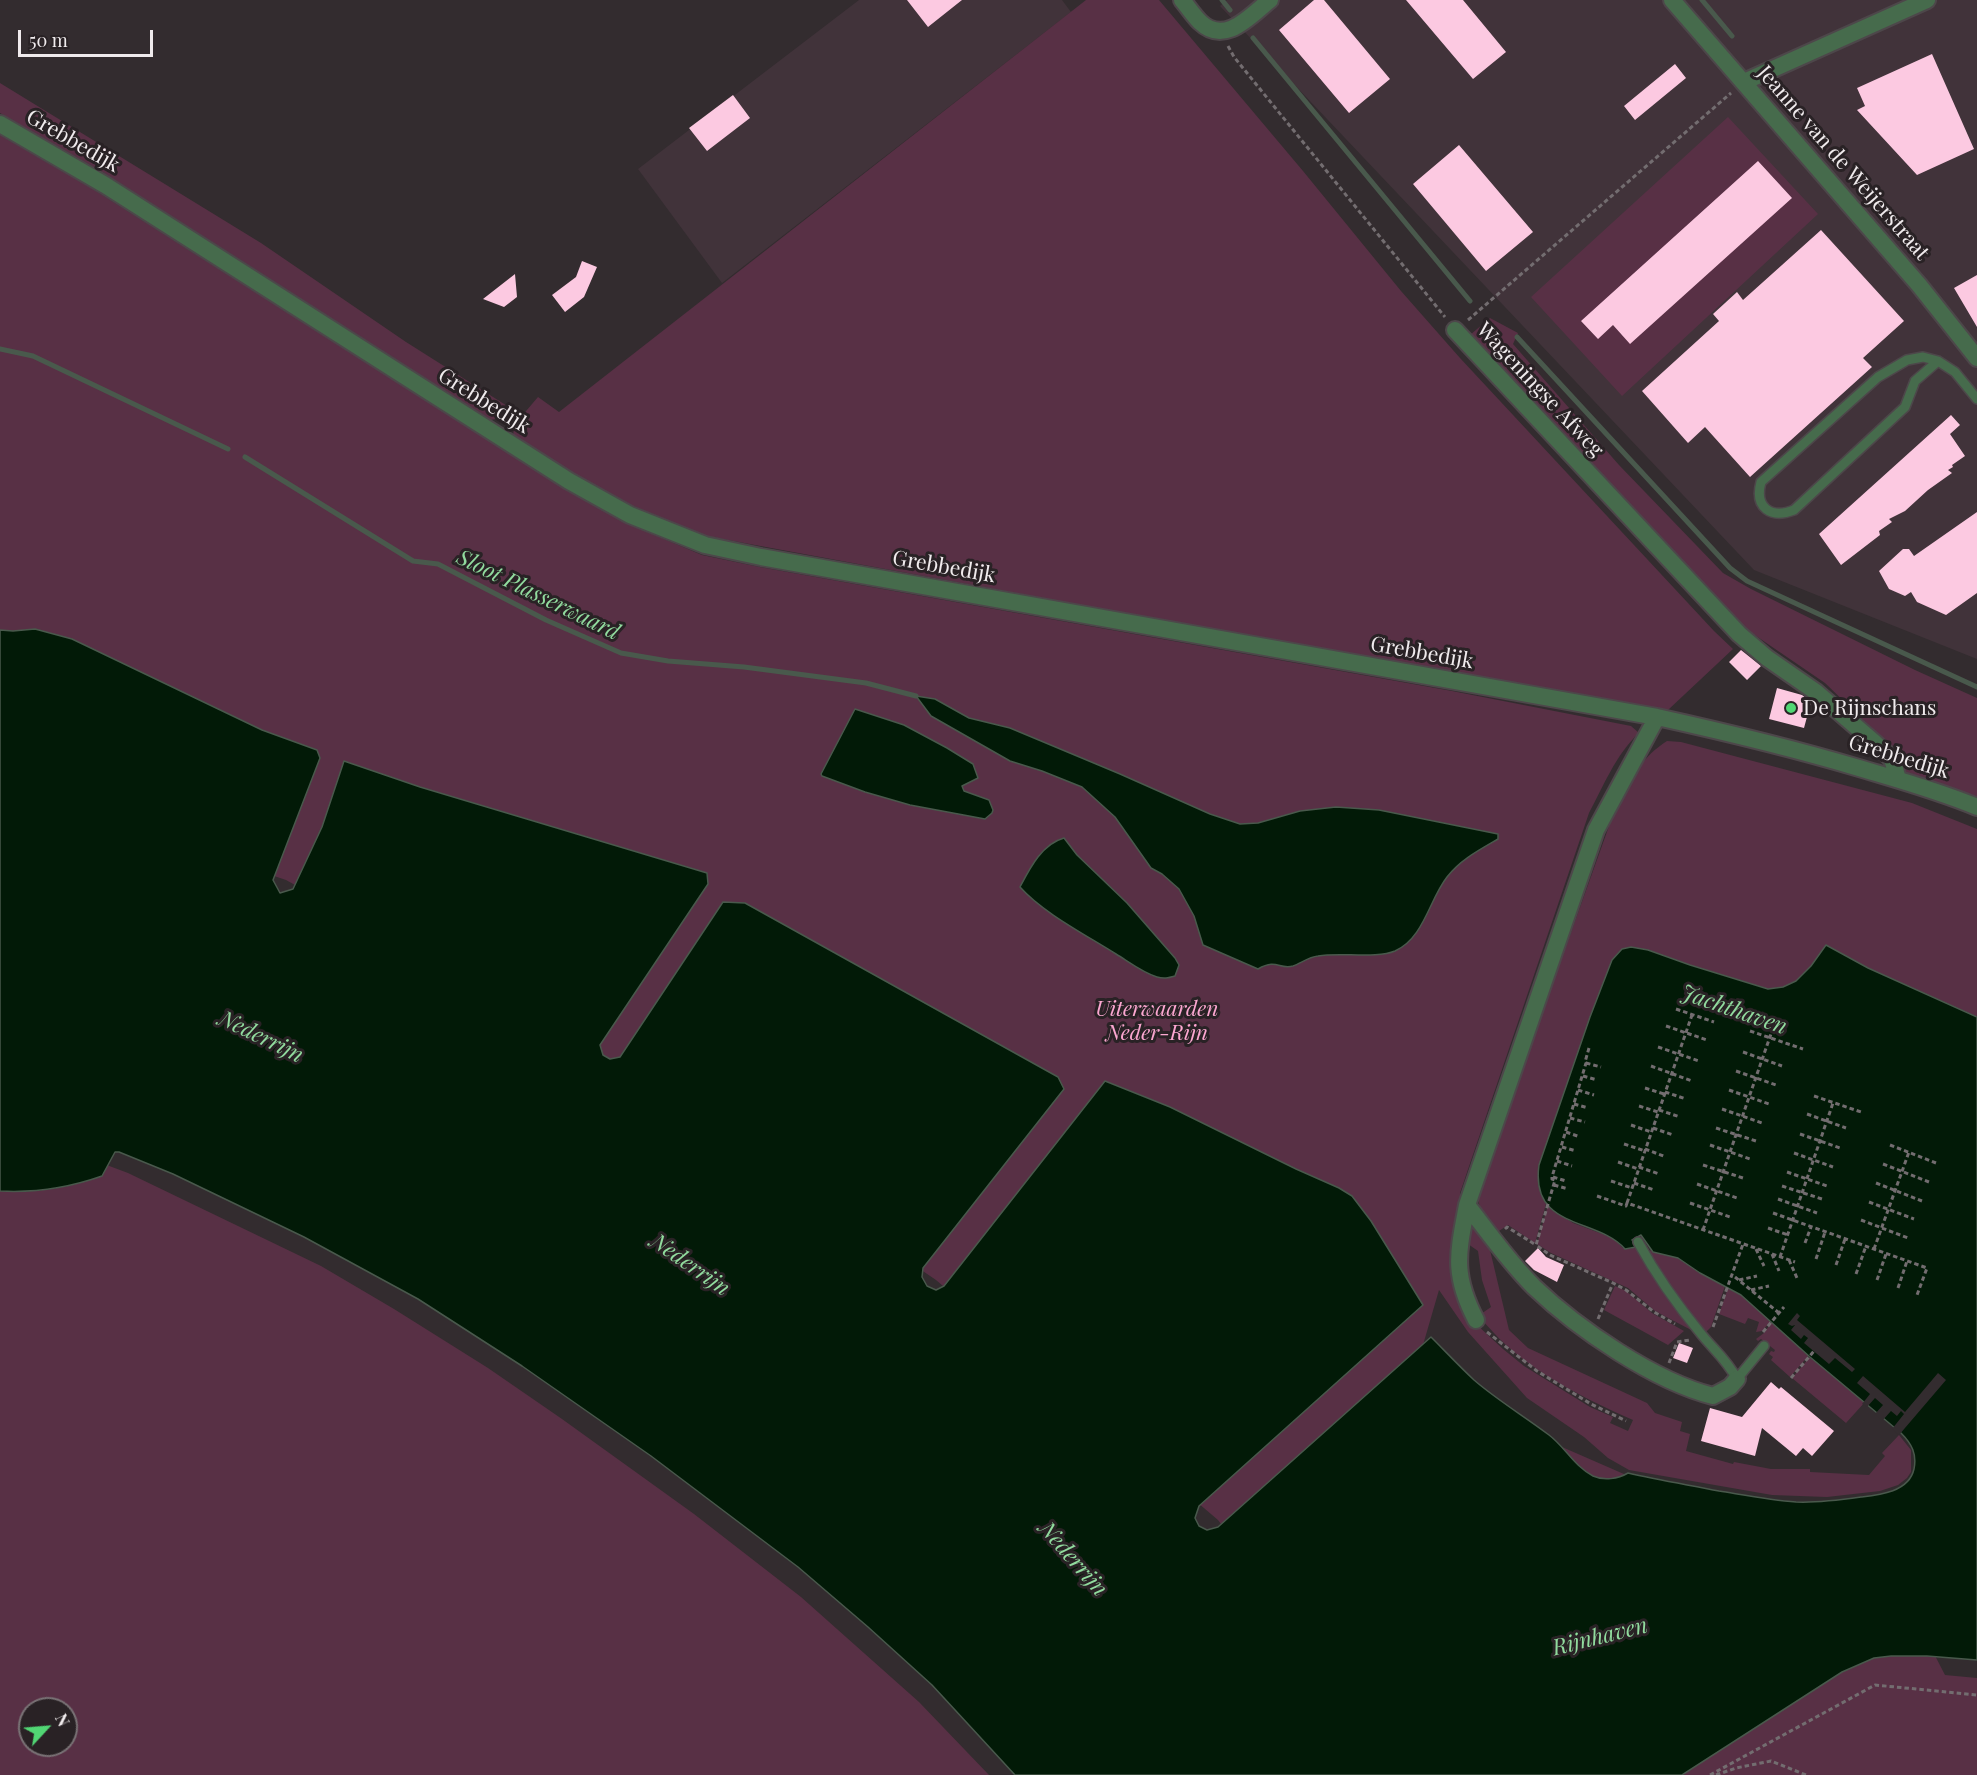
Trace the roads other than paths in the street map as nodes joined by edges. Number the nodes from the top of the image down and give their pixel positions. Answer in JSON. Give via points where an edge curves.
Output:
{"nodes":[{"id":1,"x":1182,"y":0,"type":"edge"},
{"id":2,"x":1270,"y":0,"type":"edge"},
{"id":3,"x":1672,"y":0,"type":"edge"},
{"id":4,"x":1927,"y":0,"type":"edge"},
{"id":5,"x":1744,"y":82,"type":"junction"},
{"id":6,"x":0,"y":124,"type":"edge"},
{"id":7,"x":1455,"y":330,"type":"road end"},
{"id":8,"x":1977,"y":358,"type":"edge"},
{"id":9,"x":1938,"y":361,"type":"junction"},
{"id":10,"x":1977,"y":399,"type":"edge"},
{"id":11,"x":1657,"y":717,"type":"junction"},
{"id":12,"x":1898,"y":779,"type":"junction"},
{"id":13,"x":1977,"y":807,"type":"edge"},
{"id":14,"x":1467,"y":1204,"type":"junction"},
{"id":15,"x":1638,"y":1242,"type":"dead end"},
{"id":16,"x":1476,"y":1320,"type":"road end"},
{"id":17,"x":1764,"y":1346,"type":"dead end"},
{"id":18,"x":1737,"y":1379,"type":"junction"}],
"edges":[{"from":1,"to":2,"type":"street","via":[[1202,24],[1220,32],[1235,28]]},
{"from":3,"to":5,"type":"street","name":"Jeanne van de Weijerstraat"},
{"from":4,"to":5,"type":"street"},
{"from":5,"to":8,"type":"street","name":"Jeanne van de Weijerstraat"},
{"from":6,"to":11,"type":"street","name":"Grebbedijk","via":[[105,185],[569,481],[630,515],[705,545]]},
{"from":7,"to":12,"type":"street","name":"Wageningse Afweg","via":[[1739,634],[1875,743],[1892,759]]},
{"from":9,"to":9,"type":"lane","via":[[1923,357],[1907,360],[1878,377],[1761,483],[1758,494],[1762,504],[1771,512],[1783,514],[1794,510],[1905,407],[1915,381]]},
{"from":9,"to":10,"type":"lane","via":[[1955,372]]},
{"from":11,"to":12,"type":"street","name":"Grebbedijk","via":[[1779,745]]},
{"from":11,"to":14,"type":"street","via":[[1596,830]]},
{"from":12,"to":13,"type":"street","name":"Grebbedijk"},
{"from":14,"to":16,"type":"street","via":[[1458,1262],[1463,1292]]},
{"from":14,"to":18,"type":"street","via":[[1533,1286],[1570,1318],[1638,1364],[1691,1391],[1713,1396]]},
{"from":15,"to":18,"type":"lane","via":[[1672,1298],[1727,1361]]},
{"from":17,"to":18,"type":"lane"}]}
